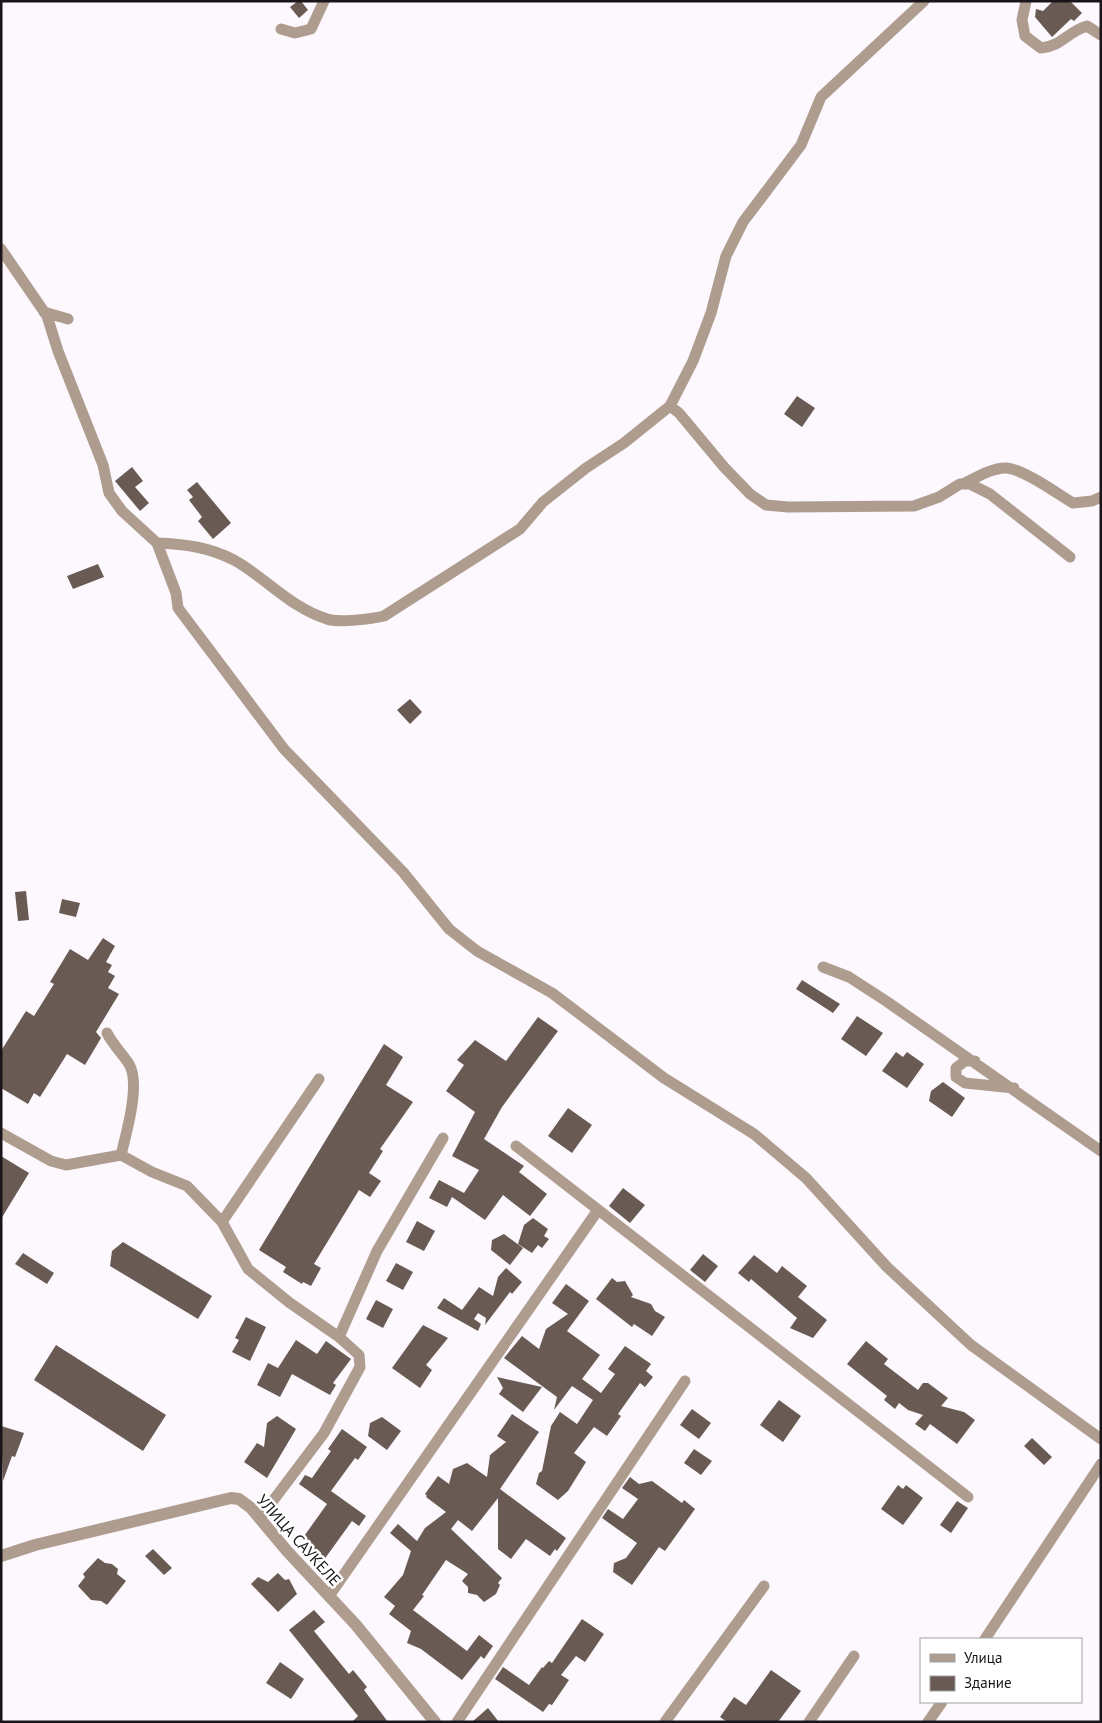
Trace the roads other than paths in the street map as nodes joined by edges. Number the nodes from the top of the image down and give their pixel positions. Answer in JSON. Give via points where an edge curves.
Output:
{"nodes":[{"id":1,"x":324,"y":1,"type":"edge"},
{"id":2,"x":924,"y":1,"type":"edge"},
{"id":3,"x":1026,"y":1,"type":"edge"},
{"id":4,"x":281,"y":29,"type":"dead end"},
{"id":5,"x":1101,"y":35,"type":"edge"},
{"id":6,"x":1,"y":249,"type":"edge"},
{"id":7,"x":44,"y":312,"type":"junction"},
{"id":8,"x":68,"y":319,"type":"dead end"},
{"id":9,"x":670,"y":406,"type":"junction"},
{"id":10,"x":963,"y":484,"type":"junction"},
{"id":11,"x":1101,"y":497,"type":"edge"},
{"id":12,"x":157,"y":543,"type":"junction"},
{"id":13,"x":1070,"y":557,"type":"dead end"},
{"id":14,"x":824,"y":967,"type":"dead end"},
{"id":15,"x":107,"y":1033,"type":"dead end"},
{"id":16,"x":975,"y":1061,"type":"junction"},
{"id":17,"x":319,"y":1079,"type":"dead end"},
{"id":18,"x":1014,"y":1088,"type":"junction"},
{"id":19,"x":1,"y":1134,"type":"edge"},
{"id":20,"x":443,"y":1138,"type":"dead end"},
{"id":21,"x":516,"y":1146,"type":"dead end"},
{"id":22,"x":1101,"y":1151,"type":"edge"},
{"id":23,"x":121,"y":1155,"type":"junction"},
{"id":24,"x":598,"y":1210,"type":"junction"},
{"id":25,"x":222,"y":1222,"type":"junction"},
{"id":26,"x":339,"y":1337,"type":"junction"},
{"id":27,"x":685,"y":1381,"type":"dead end"},
{"id":28,"x":1101,"y":1439,"type":"edge"},
{"id":29,"x":1101,"y":1464,"type":"edge"},
{"id":30,"x":968,"y":1497,"type":"dead end"},
{"id":31,"x":260,"y":1518,"type":"junction"},
{"id":32,"x":1,"y":1556,"type":"edge"},
{"id":33,"x":764,"y":1586,"type":"dead end"},
{"id":34,"x":329,"y":1596,"type":"junction"},
{"id":35,"x":986,"y":1638,"type":"edge"},
{"id":36,"x":854,"y":1656,"type":"dead end"},
{"id":37,"x":941,"y":1703,"type":"edge"},
{"id":38,"x":435,"y":1722,"type":"edge"},
{"id":39,"x":457,"y":1722,"type":"edge"},
{"id":40,"x":665,"y":1722,"type":"edge"},
{"id":41,"x":809,"y":1722,"type":"edge"},
{"id":42,"x":928,"y":1722,"type":"edge"}],
"edges":[{"from":1,"to":4,"type":"street","via":[[311,29],[295,33]]},
{"from":2,"to":9,"type":"street","via":[[821,97],[801,145],[743,222],[726,256],[708,321],[693,361]]},
{"from":3,"to":5,"type":"street","via":[[1022,20],[1025,36],[1040,48],[1054,47],[1075,30],[1087,26]]},
{"from":6,"to":7,"type":"street"},
{"from":7,"to":8,"type":"street"},
{"from":7,"to":12,"type":"street","via":[[103,465],[109,493],[122,512]]},
{"from":9,"to":10,"type":"street","via":[[750,494],[766,505],[914,506]]},
{"from":9,"to":12,"type":"street","via":[[544,502],[520,529],[384,616],[329,620],[302,608],[234,560],[193,544]]},
{"from":10,"to":11,"type":"street","via":[[1007,468],[1039,481],[1073,503]]},
{"from":10,"to":13,"type":"street","via":[[990,494]]},
{"from":12,"to":28,"type":"street","via":[[176,593],[178,608],[284,749],[403,872],[449,928],[477,951],[552,993],[664,1078],[754,1134],[806,1178],[888,1266],[971,1345]]},
{"from":14,"to":16,"type":"street","via":[[849,977]]},
{"from":15,"to":23,"type":"street","via":[[132,1072],[131,1114]]},
{"from":16,"to":18,"type":"street"},
{"from":16,"to":18,"type":"street","via":[[965,1061],[956,1068],[956,1077],[965,1083]]},
{"from":17,"to":25,"type":"street"},
{"from":18,"to":22,"type":"street"},
{"from":19,"to":23,"type":"street","via":[[37,1155],[66,1165]]},
{"from":20,"to":26,"type":"street","via":[[377,1251]]},
{"from":21,"to":24,"type":"street"},
{"from":23,"to":25,"type":"street","via":[[187,1186]]},
{"from":24,"to":30,"type":"street"},
{"from":24,"to":34,"type":"street"},
{"from":25,"to":26,"type":"street","via":[[248,1269]]},
{"from":26,"to":31,"type":"street","via":[[359,1355],[360,1367],[324,1433]]},
{"from":27,"to":39,"type":"street"},
{"from":29,"to":35,"type":"street"},
{"from":31,"to":32,"type":"street","name":"УЛИЦА САУКЕЛЕ","via":[[239,1499],[231,1498]]},
{"from":31,"to":34,"type":"street","name":"УЛИЦА САУКЕЛЕ"},
{"from":33,"to":40,"type":"street"},
{"from":34,"to":38,"type":"street","name":"УЛИЦА САУКЕЛЕ"},
{"from":36,"to":41,"type":"street"},
{"from":37,"to":42,"type":"street"}]}
